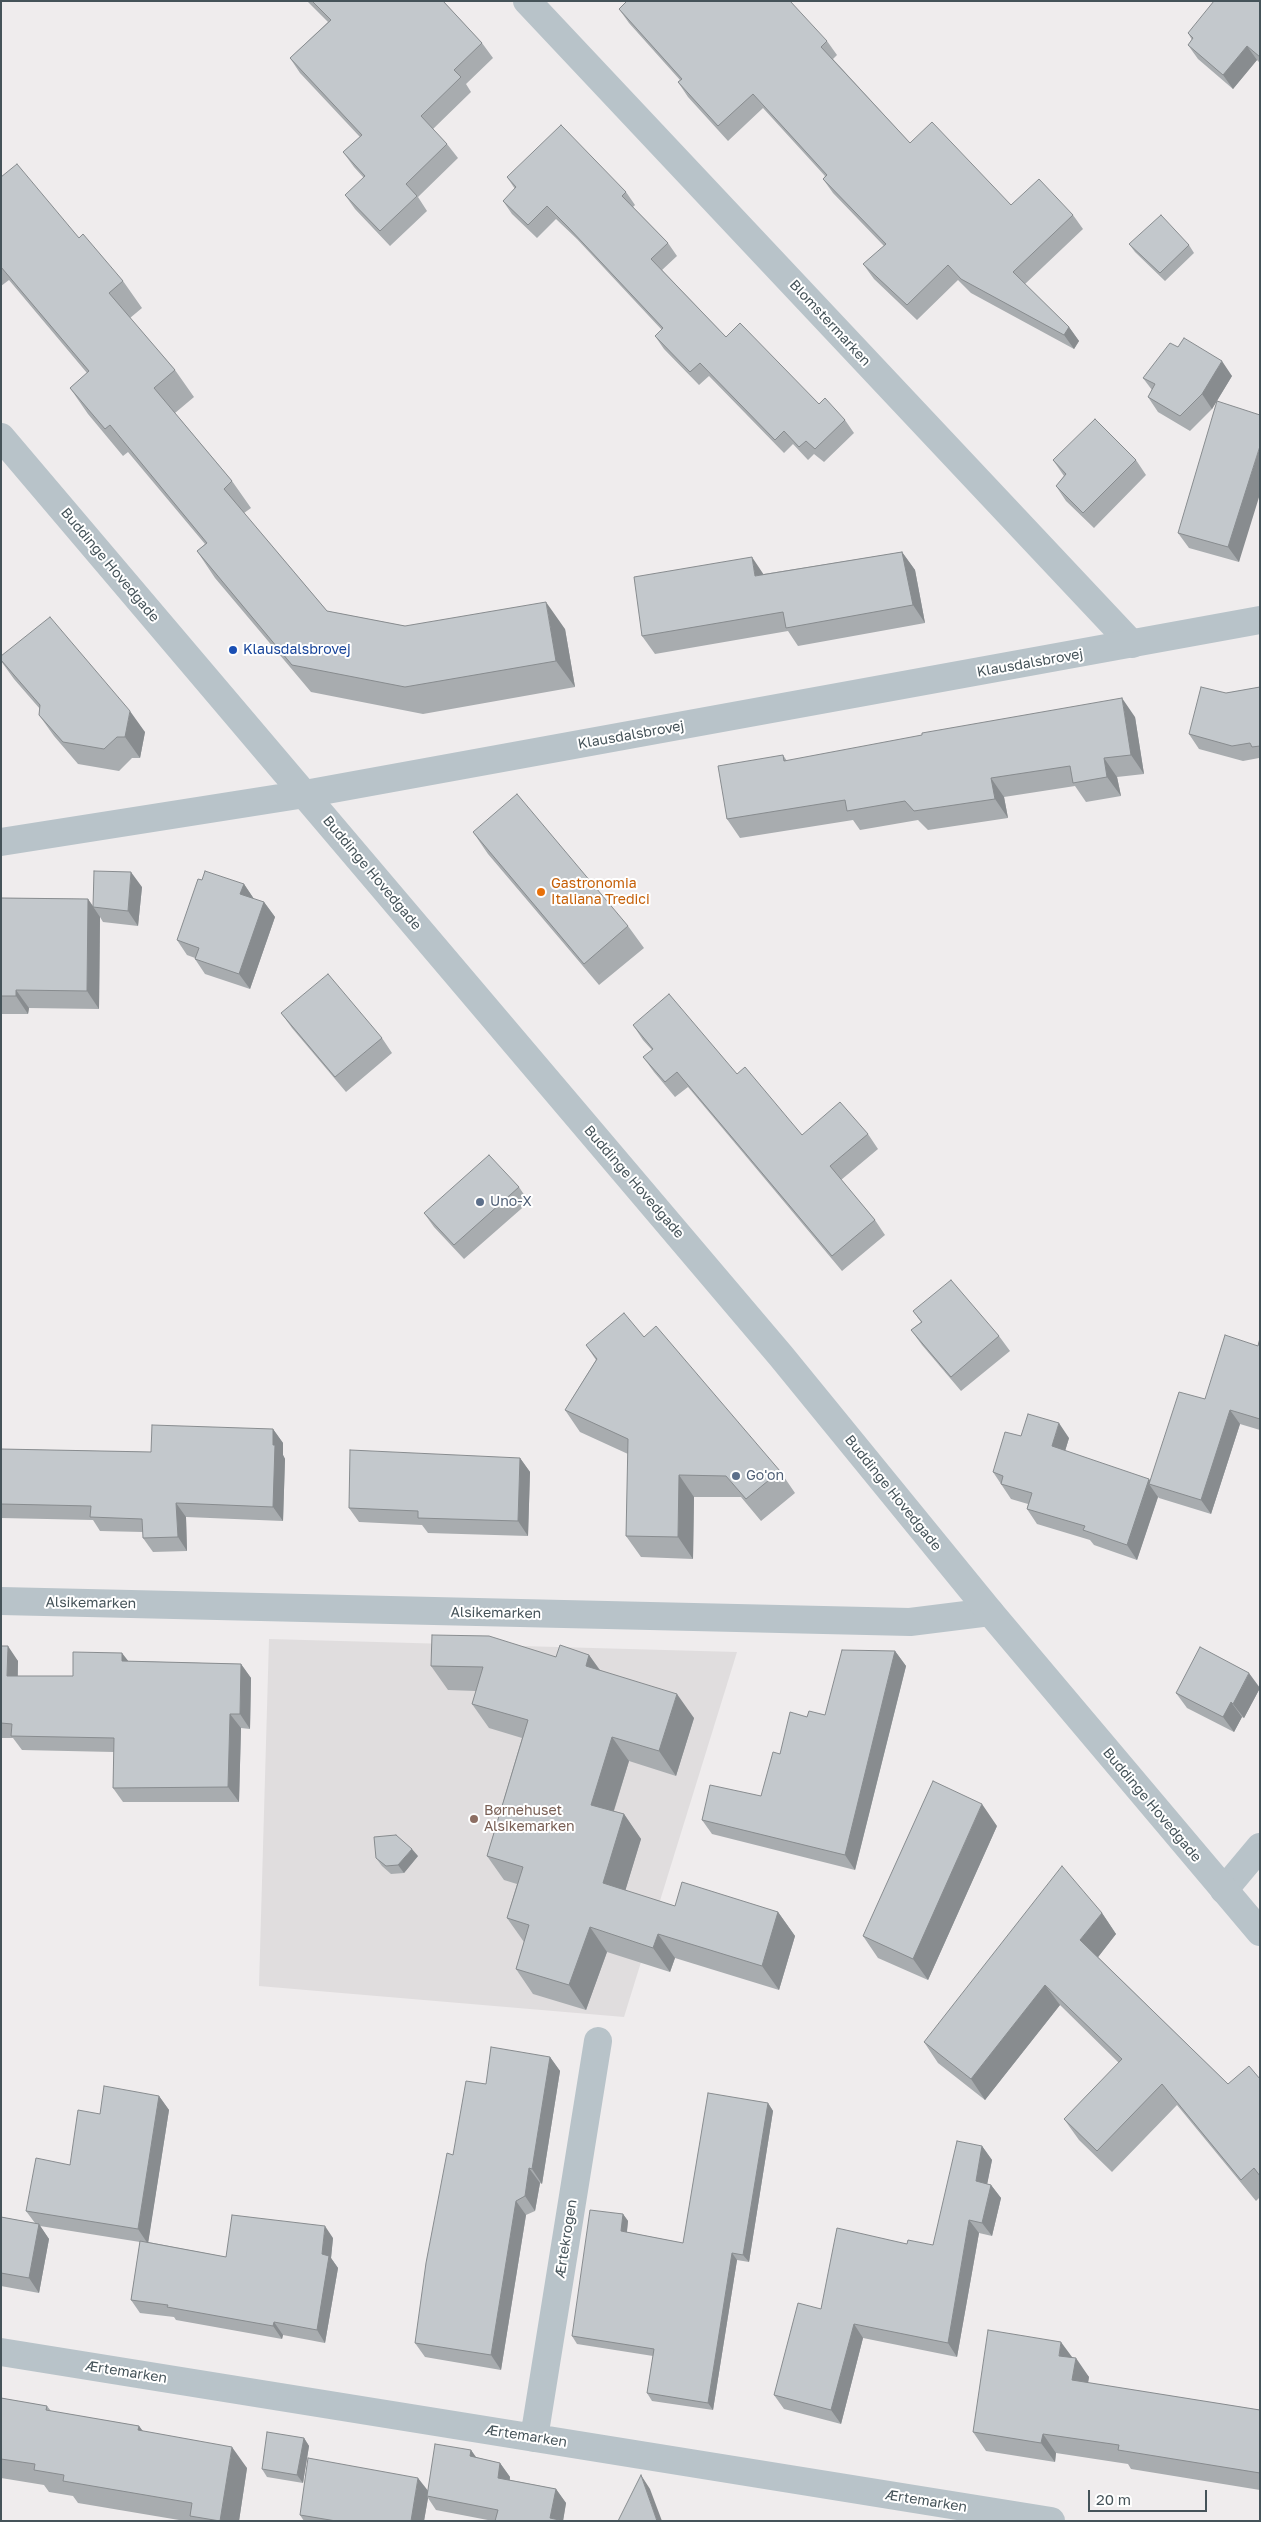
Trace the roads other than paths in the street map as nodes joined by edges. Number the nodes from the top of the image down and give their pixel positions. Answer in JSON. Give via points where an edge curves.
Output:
{"nodes":[{"id":1,"x":527,"y":1,"type":"edge"},
{"id":2,"x":1,"y":437,"type":"edge"},
{"id":3,"x":1260,"y":620,"type":"edge"},
{"id":4,"x":1132,"y":644,"type":"junction"},
{"id":5,"x":305,"y":794,"type":"junction"},
{"id":6,"x":1,"y":842,"type":"edge"},
{"id":7,"x":1,"y":1601,"type":"edge"},
{"id":8,"x":990,"y":1612,"type":"junction"},
{"id":9,"x":1260,"y":1847,"type":"edge"},
{"id":10,"x":1224,"y":1890,"type":"junction"},
{"id":11,"x":1260,"y":1932,"type":"edge"},
{"id":12,"x":598,"y":2041,"type":"dead end"},
{"id":13,"x":1,"y":2352,"type":"edge"},
{"id":14,"x":534,"y":2438,"type":"junction"},
{"id":15,"x":1051,"y":2521,"type":"edge"}],
"edges":[{"from":1,"to":4,"type":"street","name":"Blomstermarken"},
{"from":2,"to":5,"type":"street","name":"Buddinge Hovedgade"},
{"from":3,"to":4,"type":"street","name":"Klausdalsbrovej"},
{"from":4,"to":5,"type":"street","name":"Klausdalsbrovej"},
{"from":5,"to":6,"type":"street","name":"Klausdalsbrovej"},
{"from":5,"to":8,"type":"street","name":"Buddinge Hovedgade","via":[[775,1348]]},
{"from":7,"to":8,"type":"street","name":"Alsikemarken","via":[[910,1622]]},
{"from":8,"to":10,"type":"street","name":"Buddinge Hovedgade"},
{"from":9,"to":10,"type":"street"},
{"from":10,"to":11,"type":"street","name":"Buddinge Hovedgade"},
{"from":12,"to":14,"type":"street","name":"Ærtekrogen"},
{"from":13,"to":14,"type":"street","name":"Ærtemarken"},
{"from":14,"to":15,"type":"street","name":"Ærtemarken"}]}
